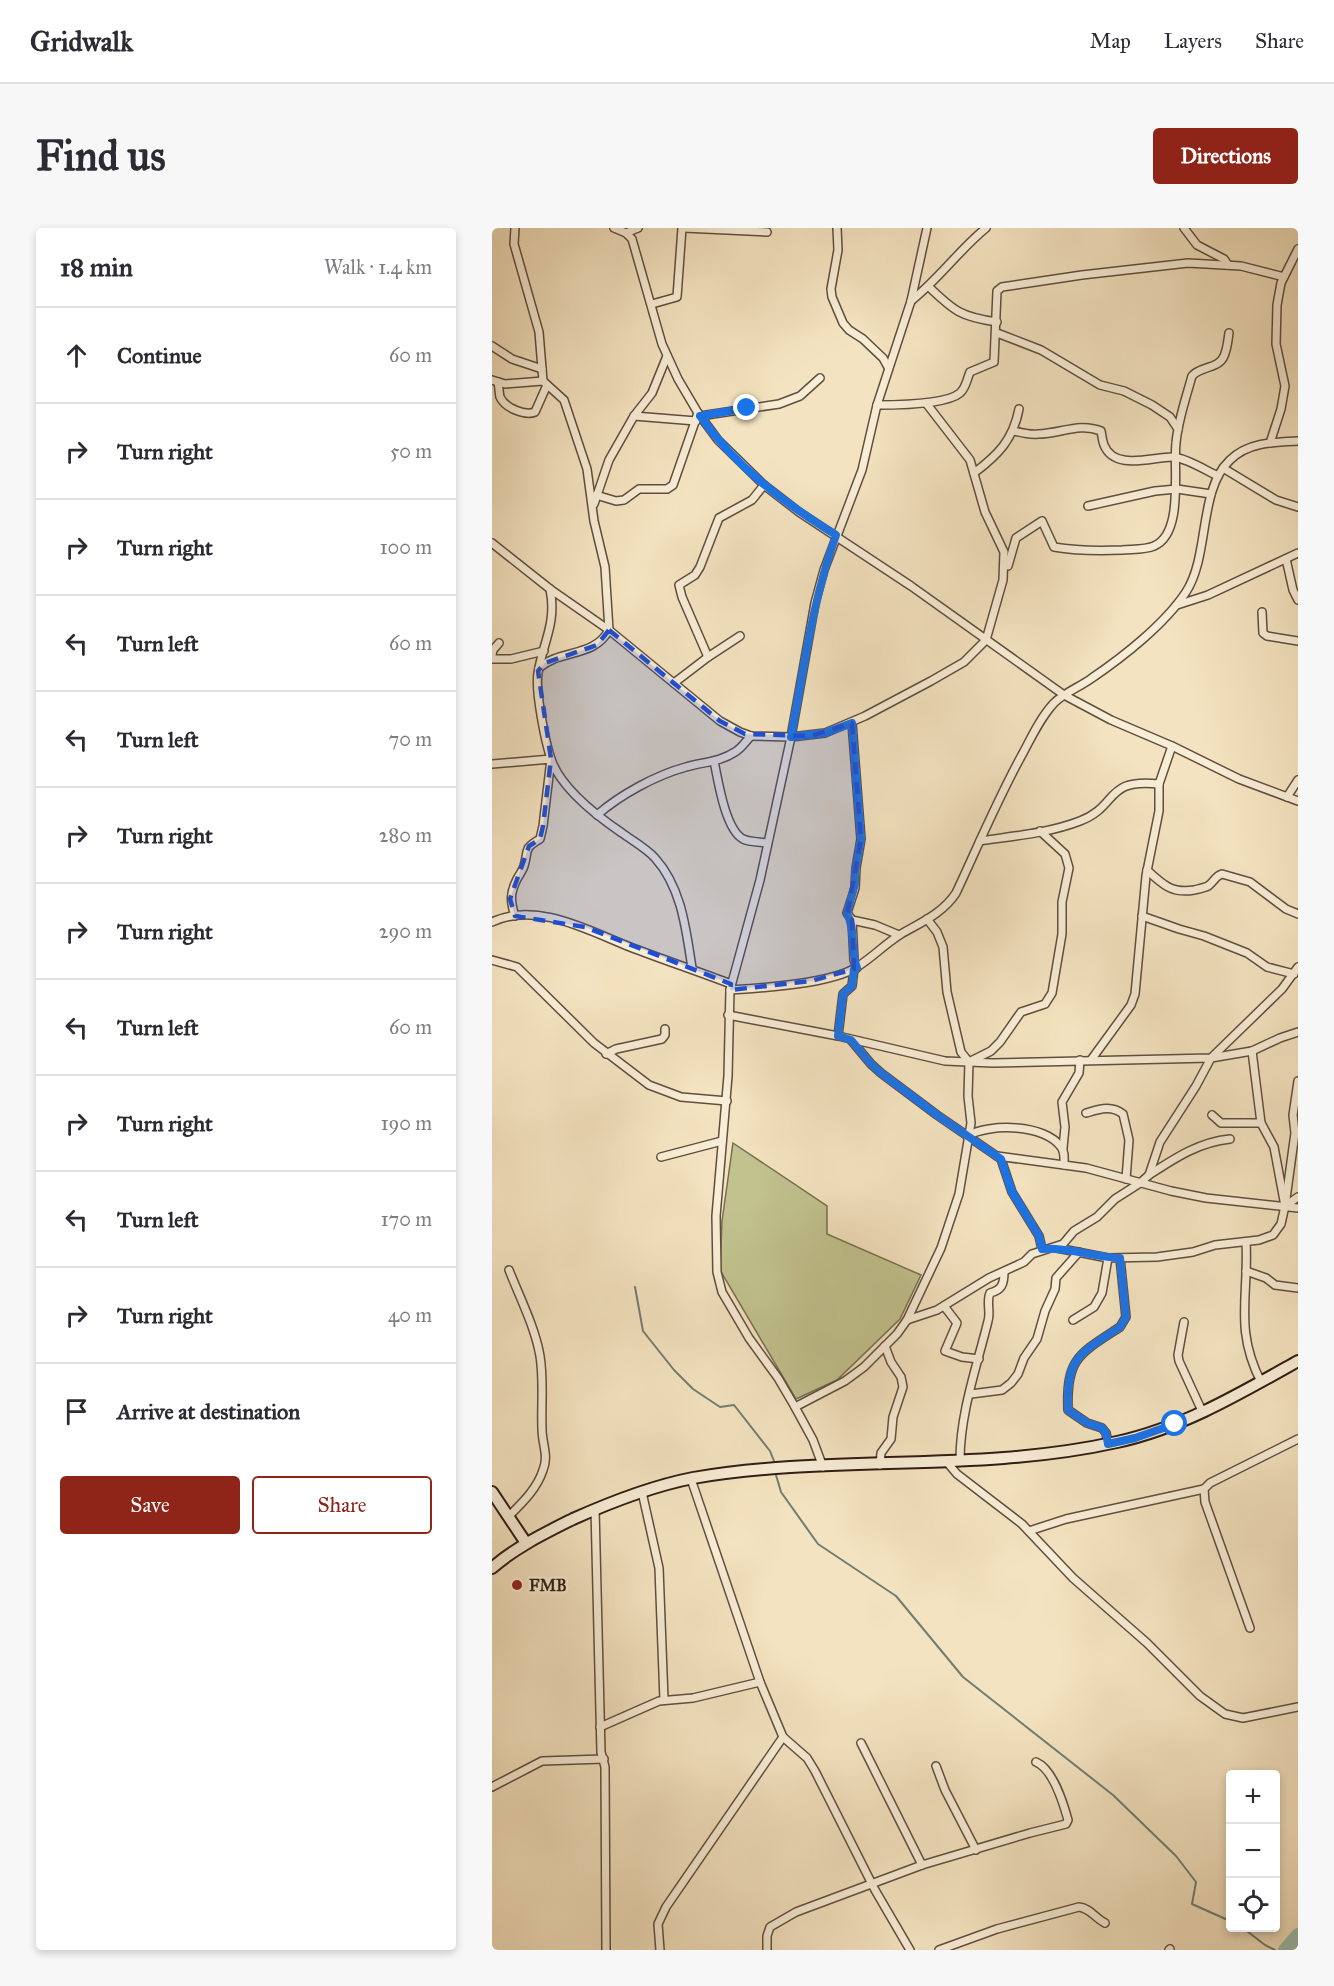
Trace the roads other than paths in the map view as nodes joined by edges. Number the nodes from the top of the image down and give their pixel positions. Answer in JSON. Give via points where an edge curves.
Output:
{"nodes":[{"id":1,"x":515,"y":228,"type":"edge"},
{"id":2,"x":614,"y":228,"type":"edge"},
{"id":3,"x":638,"y":228,"type":"edge"},
{"id":4,"x":683,"y":228,"type":"edge"},
{"id":5,"x":837,"y":228,"type":"edge"},
{"id":6,"x":927,"y":228,"type":"edge"},
{"id":7,"x":986,"y":228,"type":"edge"},
{"id":8,"x":1184,"y":228,"type":"edge"},
{"id":9,"x":767,"y":232,"type":"dead end"},
{"id":10,"x":627,"y":233,"type":"junction"},
{"id":11,"x":1298,"y":249,"type":"edge"},
{"id":12,"x":1228,"y":265,"type":"junction"},
{"id":13,"x":1284,"y":277,"type":"junction"},
{"id":14,"x":929,"y":286,"type":"junction"},
{"id":15,"x":911,"y":301,"type":"junction"},
{"id":16,"x":652,"y":304,"type":"junction"},
{"id":17,"x":997,"y":322,"type":"junction"},
{"id":18,"x":997,"y":333,"type":"junction"},
{"id":19,"x":1229,"y":333,"type":"dead end"},
{"id":20,"x":492,"y":346,"type":"edge"},
{"id":21,"x":667,"y":356,"type":"junction"},
{"id":22,"x":888,"y":367,"type":"junction"},
{"id":23,"x":542,"y":369,"type":"junction"},
{"id":24,"x":820,"y":378,"type":"dead end"},
{"id":25,"x":495,"y":381,"type":"edge"},
{"id":26,"x":545,"y":383,"type":"junction"},
{"id":27,"x":926,"y":403,"type":"junction"},
{"id":28,"x":877,"y":405,"type":"junction"},
{"id":29,"x":1019,"y":409,"type":"dead end"},
{"id":30,"x":634,"y":416,"type":"junction"},
{"id":31,"x":698,"y":417,"type":"junction"},
{"id":32,"x":1178,"y":429,"type":"junction"},
{"id":33,"x":1014,"y":431,"type":"junction"},
{"id":34,"x":1298,"y":441,"type":"edge"},
{"id":35,"x":1269,"y":443,"type":"junction"},
{"id":36,"x":1175,"y":457,"type":"junction"},
{"id":37,"x":1223,"y":468,"type":"junction"},
{"id":38,"x":974,"y":472,"type":"junction"},
{"id":39,"x":1218,"y":476,"type":"junction"},
{"id":40,"x":764,"y":485,"type":"junction"},
{"id":41,"x":1177,"y":489,"type":"junction"},
{"id":42,"x":596,"y":495,"type":"junction"},
{"id":43,"x":1211,"y":495,"type":"junction"},
{"id":44,"x":1088,"y":506,"type":"dead end"},
{"id":45,"x":1298,"y":507,"type":"edge"},
{"id":46,"x":593,"y":510,"type":"junction"},
{"id":47,"x":836,"y":535,"type":"junction"},
{"id":48,"x":492,"y":543,"type":"edge"},
{"id":49,"x":1298,"y":554,"type":"edge"},
{"id":50,"x":1286,"y":559,"type":"junction"},
{"id":51,"x":1004,"y":580,"type":"junction"},
{"id":52,"x":550,"y":589,"type":"junction"},
{"id":53,"x":1298,"y":600,"type":"edge"},
{"id":54,"x":1177,"y":605,"type":"junction"},
{"id":55,"x":1262,"y":612,"type":"dead end"},
{"id":56,"x":609,"y":630,"type":"junction"},
{"id":57,"x":740,"y":636,"type":"dead end"},
{"id":58,"x":986,"y":640,"type":"junction"},
{"id":59,"x":1298,"y":640,"type":"edge"},
{"id":60,"x":499,"y":643,"type":"dead end"},
{"id":61,"x":544,"y":651,"type":"junction"},
{"id":62,"x":492,"y":657,"type":"edge"},
{"id":63,"x":708,"y":657,"type":"junction"},
{"id":64,"x":539,"y":668,"type":"junction"},
{"id":65,"x":675,"y":683,"type":"junction"},
{"id":66,"x":1064,"y":695,"type":"junction"},
{"id":67,"x":852,"y":723,"type":"junction"},
{"id":68,"x":752,"y":736,"type":"junction"},
{"id":69,"x":791,"y":737,"type":"junction"},
{"id":70,"x":1172,"y":746,"type":"junction"},
{"id":71,"x":551,"y":759,"type":"junction"},
{"id":72,"x":714,"y":761,"type":"junction"},
{"id":73,"x":492,"y":764,"type":"edge"},
{"id":74,"x":1298,"y":780,"type":"edge"},
{"id":75,"x":1159,"y":784,"type":"junction"},
{"id":76,"x":1287,"y":797,"type":"junction"},
{"id":77,"x":1298,"y":801,"type":"edge"},
{"id":78,"x":597,"y":815,"type":"junction"},
{"id":79,"x":1041,"y":831,"type":"junction"},
{"id":80,"x":980,"y":841,"type":"junction"},
{"id":81,"x":766,"y":843,"type":"junction"},
{"id":82,"x":1147,"y":870,"type":"junction"},
{"id":83,"x":1298,"y":914,"type":"edge"},
{"id":84,"x":515,"y":916,"type":"junction"},
{"id":85,"x":1142,"y":916,"type":"junction"},
{"id":86,"x":852,"y":920,"type":"junction"},
{"id":87,"x":927,"y":920,"type":"junction"},
{"id":88,"x":492,"y":922,"type":"edge"},
{"id":89,"x":899,"y":935,"type":"junction"},
{"id":90,"x":492,"y":960,"type":"edge"},
{"id":91,"x":692,"y":968,"type":"junction"},
{"id":92,"x":855,"y":968,"type":"junction"},
{"id":93,"x":1296,"y":970,"type":"edge"},
{"id":94,"x":730,"y":987,"type":"junction"},
{"id":95,"x":728,"y":1015,"type":"junction"},
{"id":96,"x":665,"y":1029,"type":"dead end"},
{"id":97,"x":1298,"y":1032,"type":"edge"},
{"id":98,"x":838,"y":1036,"type":"junction"},
{"id":99,"x":851,"y":1040,"type":"junction"},
{"id":100,"x":1251,"y":1051,"type":"junction"},
{"id":101,"x":606,"y":1054,"type":"junction"},
{"id":102,"x":1211,"y":1058,"type":"junction"},
{"id":103,"x":1080,"y":1060,"type":"junction"},
{"id":104,"x":1091,"y":1060,"type":"junction"},
{"id":105,"x":969,"y":1062,"type":"junction"},
{"id":106,"x":1298,"y":1081,"type":"edge"},
{"id":107,"x":727,"y":1101,"type":"junction"},
{"id":108,"x":1086,"y":1113,"type":"dead end"},
{"id":109,"x":1212,"y":1115,"type":"dead end"},
{"id":110,"x":1261,"y":1123,"type":"junction"},
{"id":111,"x":967,"y":1136,"type":"junction"},
{"id":112,"x":1230,"y":1139,"type":"dead end"},
{"id":113,"x":722,"y":1141,"type":"junction"},
{"id":114,"x":1062,"y":1148,"type":"junction"},
{"id":115,"x":997,"y":1156,"type":"junction"},
{"id":116,"x":661,"y":1157,"type":"dead end"},
{"id":117,"x":1064,"y":1165,"type":"junction"},
{"id":118,"x":1149,"y":1175,"type":"junction"},
{"id":119,"x":1125,"y":1179,"type":"junction"},
{"id":120,"x":1140,"y":1184,"type":"junction"},
{"id":121,"x":1298,"y":1197,"type":"edge"},
{"id":122,"x":1286,"y":1206,"type":"junction"},
{"id":123,"x":1298,"y":1208,"type":"edge"},
{"id":124,"x":1246,"y":1242,"type":"junction"},
{"id":125,"x":1055,"y":1248,"type":"junction"},
{"id":126,"x":1042,"y":1249,"type":"junction"},
{"id":127,"x":1079,"y":1252,"type":"junction"},
{"id":128,"x":1108,"y":1258,"type":"junction"},
{"id":129,"x":1120,"y":1258,"type":"junction"},
{"id":130,"x":509,"y":1270,"type":"dead end"},
{"id":131,"x":1246,"y":1271,"type":"junction"},
{"id":132,"x":1004,"y":1272,"type":"junction"},
{"id":133,"x":1298,"y":1288,"type":"edge"},
{"id":134,"x":944,"y":1306,"type":"junction"},
{"id":135,"x":907,"y":1320,"type":"junction"},
{"id":136,"x":1073,"y":1320,"type":"dead end"},
{"id":137,"x":1184,"y":1322,"type":"dead end"},
{"id":138,"x":885,"y":1346,"type":"junction"},
{"id":139,"x":979,"y":1359,"type":"junction"},
{"id":140,"x":1298,"y":1361,"type":"edge"},
{"id":141,"x":1261,"y":1382,"type":"junction"},
{"id":142,"x":970,"y":1394,"type":"junction"},
{"id":143,"x":795,"y":1407,"type":"junction"},
{"id":144,"x":1202,"y":1412,"type":"junction"},
{"id":145,"x":1298,"y":1439,"type":"edge"},
{"id":146,"x":1108,"y":1444,"type":"junction"},
{"id":147,"x":960,"y":1460,"type":"junction"},
{"id":148,"x":946,"y":1461,"type":"junction"},
{"id":149,"x":880,"y":1465,"type":"junction"},
{"id":150,"x":823,"y":1467,"type":"junction"},
{"id":151,"x":691,"y":1479,"type":"junction"},
{"id":152,"x":1204,"y":1489,"type":"junction"},
{"id":153,"x":492,"y":1492,"type":"edge"},
{"id":154,"x":642,"y":1492,"type":"junction"},
{"id":155,"x":595,"y":1509,"type":"junction"},
{"id":156,"x":508,"y":1517,"type":"junction"},
{"id":157,"x":1029,"y":1531,"type":"junction"},
{"id":158,"x":526,"y":1543,"type":"junction"},
{"id":159,"x":492,"y":1568,"type":"edge"},
{"id":160,"x":1250,"y":1628,"type":"dead end"},
{"id":161,"x":760,"y":1682,"type":"junction"},
{"id":162,"x":664,"y":1700,"type":"junction"},
{"id":163,"x":1298,"y":1707,"type":"edge"},
{"id":164,"x":600,"y":1727,"type":"junction"},
{"id":165,"x":783,"y":1737,"type":"junction"},
{"id":166,"x":861,"y":1743,"type":"dead end"},
{"id":167,"x":604,"y":1759,"type":"junction"},
{"id":168,"x":1036,"y":1762,"type":"dead end"},
{"id":169,"x":936,"y":1766,"type":"dead end"},
{"id":170,"x":492,"y":1787,"type":"edge"},
{"id":171,"x":976,"y":1850,"type":"junction"},
{"id":172,"x":922,"y":1865,"type":"junction"},
{"id":173,"x":872,"y":1883,"type":"junction"},
{"id":174,"x":1105,"y":1923,"type":"dead end"},
{"id":175,"x":606,"y":1950,"type":"edge"},
{"id":176,"x":660,"y":1950,"type":"edge"},
{"id":177,"x":767,"y":1950,"type":"edge"},
{"id":178,"x":910,"y":1950,"type":"edge"},
{"id":179,"x":939,"y":1950,"type":"edge"}],
"edges":[{"from":1,"to":23,"type":"street","via":[[514,244],[539,333]]},
{"from":2,"to":10,"type":"street"},
{"from":3,"to":10,"type":"street"},
{"from":4,"to":9,"type":"street"},
{"from":4,"to":16,"type":"street","via":[[677,297]]},
{"from":5,"to":22,"type":"street","via":[[832,297],[843,323]]},
{"from":6,"to":15,"type":"street"},
{"from":7,"to":14,"type":"street"},
{"from":8,"to":12,"type":"street","via":[[1197,245]]},
{"from":10,"to":16,"type":"street"},
{"from":11,"to":13,"type":"street"},
{"from":12,"to":13,"type":"street"},
{"from":12,"to":17,"type":"street","via":[[1188,263],[1002,287],[997,291]]},
{"from":13,"to":35,"type":"street","via":[[1275,324],[1284,394]]},
{"from":14,"to":15,"type":"street"},
{"from":14,"to":17,"type":"street","via":[[953,309]]},
{"from":15,"to":22,"type":"street"},
{"from":16,"to":21,"type":"street"},
{"from":17,"to":18,"type":"street"},
{"from":18,"to":27,"type":"street","via":[[994,362],[970,372],[961,393]]},
{"from":18,"to":32,"type":"street","via":[[1041,350],[1100,385],[1124,391],[1152,405],[1170,417]]},
{"from":19,"to":32,"type":"street","via":[[1222,360],[1192,376]]},
{"from":20,"to":23,"type":"street","via":[[512,359]]},
{"from":21,"to":30,"type":"street","via":[[655,388]]},
{"from":21,"to":31,"type":"street"},
{"from":22,"to":28,"type":"street"},
{"from":23,"to":26,"type":"street"},
{"from":24,"to":31,"type":"street","via":[[800,396],[779,404]]},
{"from":25,"to":26,"type":"street"},
{"from":25,"to":26,"type":"street","via":[[504,404],[524,414],[535,412]]},
{"from":26,"to":46,"type":"street","via":[[564,400],[570,414],[587,469]]},
{"from":27,"to":28,"type":"street"},
{"from":27,"to":38,"type":"street","via":[[970,460]]},
{"from":28,"to":47,"type":"street","via":[[862,470]]},
{"from":29,"to":33,"type":"street"},
{"from":30,"to":31,"type":"street"},
{"from":30,"to":42,"type":"street","via":[[609,460]]},
{"from":31,"to":40,"type":"street"},
{"from":31,"to":42,"type":"street","via":[[673,485],[666,489],[639,489],[624,500]]},
{"from":32,"to":36,"type":"street"},
{"from":33,"to":36,"type":"street","via":[[1036,435],[1073,428],[1096,429],[1101,431],[1108,451],[1117,457],[1132,462]]},
{"from":33,"to":38,"type":"street","via":[[996,455]]},
{"from":34,"to":35,"type":"street"},
{"from":35,"to":37,"type":"street","via":[[1243,450]]},
{"from":36,"to":39,"type":"street"},
{"from":36,"to":41,"type":"street"},
{"from":37,"to":39,"type":"street"},
{"from":37,"to":45,"type":"street","via":[[1276,500]]},
{"from":38,"to":51,"type":"street","via":[[985,512],[1004,552]]},
{"from":39,"to":43,"type":"street"},
{"from":40,"to":47,"type":"street"},
{"from":40,"to":63,"type":"street","via":[[752,500],[719,518],[700,567],[679,585]]},
{"from":41,"to":43,"type":"street"},
{"from":41,"to":44,"type":"street"},
{"from":41,"to":51,"type":"street","via":[[1169,531],[1155,546],[1078,552],[1054,547],[1042,521],[1016,538]]},
{"from":42,"to":46,"type":"street"},
{"from":43,"to":54,"type":"street","via":[[1196,569]]},
{"from":46,"to":56,"type":"street","via":[[605,567]]},
{"from":47,"to":58,"type":"street"},
{"from":47,"to":69,"type":"street","via":[[813,611]]},
{"from":48,"to":52,"type":"street"},
{"from":49,"to":50,"type":"street"},
{"from":50,"to":53,"type":"street"},
{"from":50,"to":54,"type":"street"},
{"from":51,"to":58,"type":"street"},
{"from":52,"to":56,"type":"street"},
{"from":52,"to":61,"type":"street","via":[[554,606]]},
{"from":54,"to":66,"type":"street","via":[[1122,657]]},
{"from":55,"to":59,"type":"street","via":[[1263,633]]},
{"from":56,"to":64,"type":"street","via":[[597,645]]},
{"from":56,"to":65,"type":"street"},
{"from":57,"to":63,"type":"street"},
{"from":58,"to":66,"type":"street"},
{"from":58,"to":67,"type":"street","via":[[964,662]]},
{"from":60,"to":62,"type":"street"},
{"from":61,"to":62,"type":"street","via":[[511,659]]},
{"from":61,"to":64,"type":"street"},
{"from":63,"to":65,"type":"street"},
{"from":64,"to":71,"type":"street","via":[[538,689]]},
{"from":65,"to":68,"type":"street","via":[[720,721]]},
{"from":66,"to":70,"type":"street"},
{"from":66,"to":80,"type":"street","via":[[1049,709],[1028,743]]},
{"from":67,"to":69,"type":"street","via":[[825,733]]},
{"from":67,"to":86,"type":"street","via":[[861,839],[847,913]]},
{"from":68,"to":69,"type":"street"},
{"from":68,"to":72,"type":"street","via":[[736,752]]},
{"from":69,"to":81,"type":"street"},
{"from":70,"to":75,"type":"street"},
{"from":70,"to":76,"type":"street","via":[[1239,779]]},
{"from":71,"to":73,"type":"street"},
{"from":71,"to":78,"type":"street","via":[[567,786]]},
{"from":71,"to":84,"type":"street","via":[[540,839],[525,854],[525,865],[510,899]]},
{"from":72,"to":78,"type":"street","via":[[669,773],[615,800]]},
{"from":72,"to":81,"type":"street","via":[[732,827],[743,839]]},
{"from":74,"to":76,"type":"street"},
{"from":75,"to":79,"type":"street","via":[[1127,784],[1084,819]]},
{"from":75,"to":82,"type":"street","via":[[1159,811]]},
{"from":76,"to":77,"type":"street"},
{"from":78,"to":91,"type":"street","via":[[649,851],[666,873],[685,919]]},
{"from":79,"to":80,"type":"street"},
{"from":79,"to":105,"type":"street","via":[[1065,854],[1069,868],[1052,993],[1045,1004],[1021,1012],[991,1051]]},
{"from":80,"to":87,"type":"street","via":[[952,900]]},
{"from":81,"to":94,"type":"street","via":[[755,900]]},
{"from":82,"to":83,"type":"street","via":[[1177,892],[1205,887],[1219,874],[1241,879]]},
{"from":82,"to":85,"type":"street"},
{"from":84,"to":88,"type":"street"},
{"from":84,"to":91,"type":"street","via":[[561,920]]},
{"from":85,"to":93,"type":"street","via":[[1247,953],[1267,967]]},
{"from":85,"to":104,"type":"street","via":[[1131,1005]]},
{"from":86,"to":89,"type":"street"},
{"from":86,"to":92,"type":"street"},
{"from":87,"to":89,"type":"street"},
{"from":87,"to":105,"type":"street","via":[[943,947],[946,992],[961,1052]]},
{"from":89,"to":92,"type":"street"},
{"from":90,"to":101,"type":"street","via":[[517,967]]},
{"from":91,"to":94,"type":"street"},
{"from":92,"to":94,"type":"street","via":[[767,988]]},
{"from":92,"to":98,"type":"street","via":[[852,986],[843,994]]},
{"from":93,"to":102,"type":"street","via":[[1282,989]]},
{"from":94,"to":95,"type":"street"},
{"from":95,"to":98,"type":"street"},
{"from":95,"to":107,"type":"street"},
{"from":96,"to":101,"type":"street","via":[[662,1039],[616,1048]]},
{"from":97,"to":100,"type":"street"},
{"from":98,"to":99,"type":"street"},
{"from":99,"to":105,"type":"street","via":[[945,1061]]},
{"from":99,"to":111,"type":"street","via":[[881,1073]]},
{"from":100,"to":102,"type":"street"},
{"from":100,"to":110,"type":"street"},
{"from":101,"to":107,"type":"street","via":[[666,1093]]},
{"from":102,"to":104,"type":"street"},
{"from":102,"to":118,"type":"street","via":[[1160,1142]]},
{"from":103,"to":104,"type":"street"},
{"from":103,"to":105,"type":"street"},
{"from":103,"to":114,"type":"street","via":[[1079,1073],[1062,1102]]},
{"from":105,"to":111,"type":"street","via":[[971,1123]]},
{"from":106,"to":122,"type":"street"},
{"from":107,"to":113,"type":"street"},
{"from":108,"to":119,"type":"street","via":[[1116,1108],[1123,1114],[1130,1140]]},
{"from":109,"to":110,"type":"street","via":[[1221,1123]]},
{"from":110,"to":122,"type":"street","via":[[1274,1147]]},
{"from":111,"to":114,"type":"street","via":[[975,1131],[1016,1128],[1042,1133]]},
{"from":111,"to":115,"type":"street"},
{"from":111,"to":135,"type":"street","via":[[959,1194],[941,1248]]},
{"from":112,"to":118,"type":"street","via":[[1191,1150]]},
{"from":113,"to":116,"type":"street"},
{"from":113,"to":143,"type":"street","via":[[715,1252],[722,1292]]},
{"from":114,"to":117,"type":"street"},
{"from":115,"to":117,"type":"street"},
{"from":115,"to":126,"type":"street"},
{"from":117,"to":119,"type":"street"},
{"from":118,"to":120,"type":"street"},
{"from":119,"to":120,"type":"street"},
{"from":120,"to":122,"type":"street","via":[[1206,1198]]},
{"from":120,"to":125,"type":"street","via":[[1115,1199]]},
{"from":121,"to":122,"type":"street"},
{"from":122,"to":123,"type":"street"},
{"from":122,"to":124,"type":"street","via":[[1273,1235]]},
{"from":124,"to":129,"type":"street","via":[[1166,1257]]},
{"from":124,"to":131,"type":"street"},
{"from":125,"to":126,"type":"street"},
{"from":125,"to":127,"type":"street"},
{"from":126,"to":132,"type":"street"},
{"from":127,"to":128,"type":"street"},
{"from":127,"to":142,"type":"street","via":[[1056,1278],[1037,1339],[1018,1374],[1002,1390]]},
{"from":128,"to":129,"type":"street"},
{"from":128,"to":136,"type":"street","via":[[1102,1293],[1094,1307]]},
{"from":129,"to":146,"type":"street","via":[[1124,1323],[1078,1358],[1067,1391],[1068,1410],[1102,1428]]},
{"from":130,"to":156,"type":"street","via":[[537,1341],[546,1463],[531,1492]]},
{"from":131,"to":133,"type":"street","via":[[1275,1285]]},
{"from":131,"to":141,"type":"street","via":[[1245,1337]]},
{"from":132,"to":134,"type":"street"},
{"from":132,"to":139,"type":"street","via":[[1003,1286],[988,1297],[989,1318]]},
{"from":134,"to":135,"type":"street"},
{"from":134,"to":139,"type":"street","via":[[957,1323],[945,1351]]},
{"from":135,"to":138,"type":"street"},
{"from":137,"to":144,"type":"street","via":[[1179,1361]]},
{"from":138,"to":143,"type":"street","via":[[845,1381]]},
{"from":138,"to":149,"type":"street","via":[[903,1387],[891,1439],[881,1453]]},
{"from":139,"to":142,"type":"street"},
{"from":140,"to":141,"type":"main road"},
{"from":141,"to":144,"type":"main road"},
{"from":142,"to":147,"type":"street","via":[[961,1432]]},
{"from":143,"to":150,"type":"street"},
{"from":144,"to":146,"type":"main road","via":[[1154,1432]]},
{"from":145,"to":152,"type":"street"},
{"from":146,"to":147,"type":"main road","via":[[1027,1457]]},
{"from":147,"to":148,"type":"main road"},
{"from":148,"to":149,"type":"main road"},
{"from":148,"to":157,"type":"street"},
{"from":149,"to":150,"type":"main road"},
{"from":150,"to":151,"type":"main road"},
{"from":151,"to":154,"type":"main road"},
{"from":151,"to":161,"type":"street"},
{"from":152,"to":157,"type":"street","via":[[1066,1519]]},
{"from":152,"to":160,"type":"street","via":[[1205,1502]]},
{"from":153,"to":156,"type":"main road"},
{"from":154,"to":155,"type":"main road"},
{"from":154,"to":162,"type":"street","via":[[659,1568]]},
{"from":155,"to":158,"type":"main road"},
{"from":155,"to":164,"type":"street"},
{"from":156,"to":158,"type":"main road"},
{"from":157,"to":163,"type":"street","via":[[1073,1578],[1200,1696],[1225,1714],[1243,1718]]},
{"from":158,"to":159,"type":"main road"},
{"from":161,"to":162,"type":"street","via":[[693,1698]]},
{"from":161,"to":165,"type":"street"},
{"from":162,"to":164,"type":"street"},
{"from":164,"to":167,"type":"street"},
{"from":165,"to":173,"type":"street","via":[[807,1758],[815,1771]]},
{"from":165,"to":176,"type":"street","via":[[666,1907],[658,1924]]},
{"from":166,"to":172,"type":"street"},
{"from":167,"to":170,"type":"street","via":[[542,1761]]},
{"from":167,"to":175,"type":"street"},
{"from":168,"to":171,"type":"street","via":[[1049,1772],[1068,1823]]},
{"from":169,"to":171,"type":"street"},
{"from":171,"to":172,"type":"street"},
{"from":172,"to":173,"type":"street"},
{"from":173,"to":177,"type":"street","via":[[774,1924],[768,1932]]},
{"from":173,"to":178,"type":"street"},
{"from":174,"to":179,"type":"street","via":[[1079,1907]]}]}
